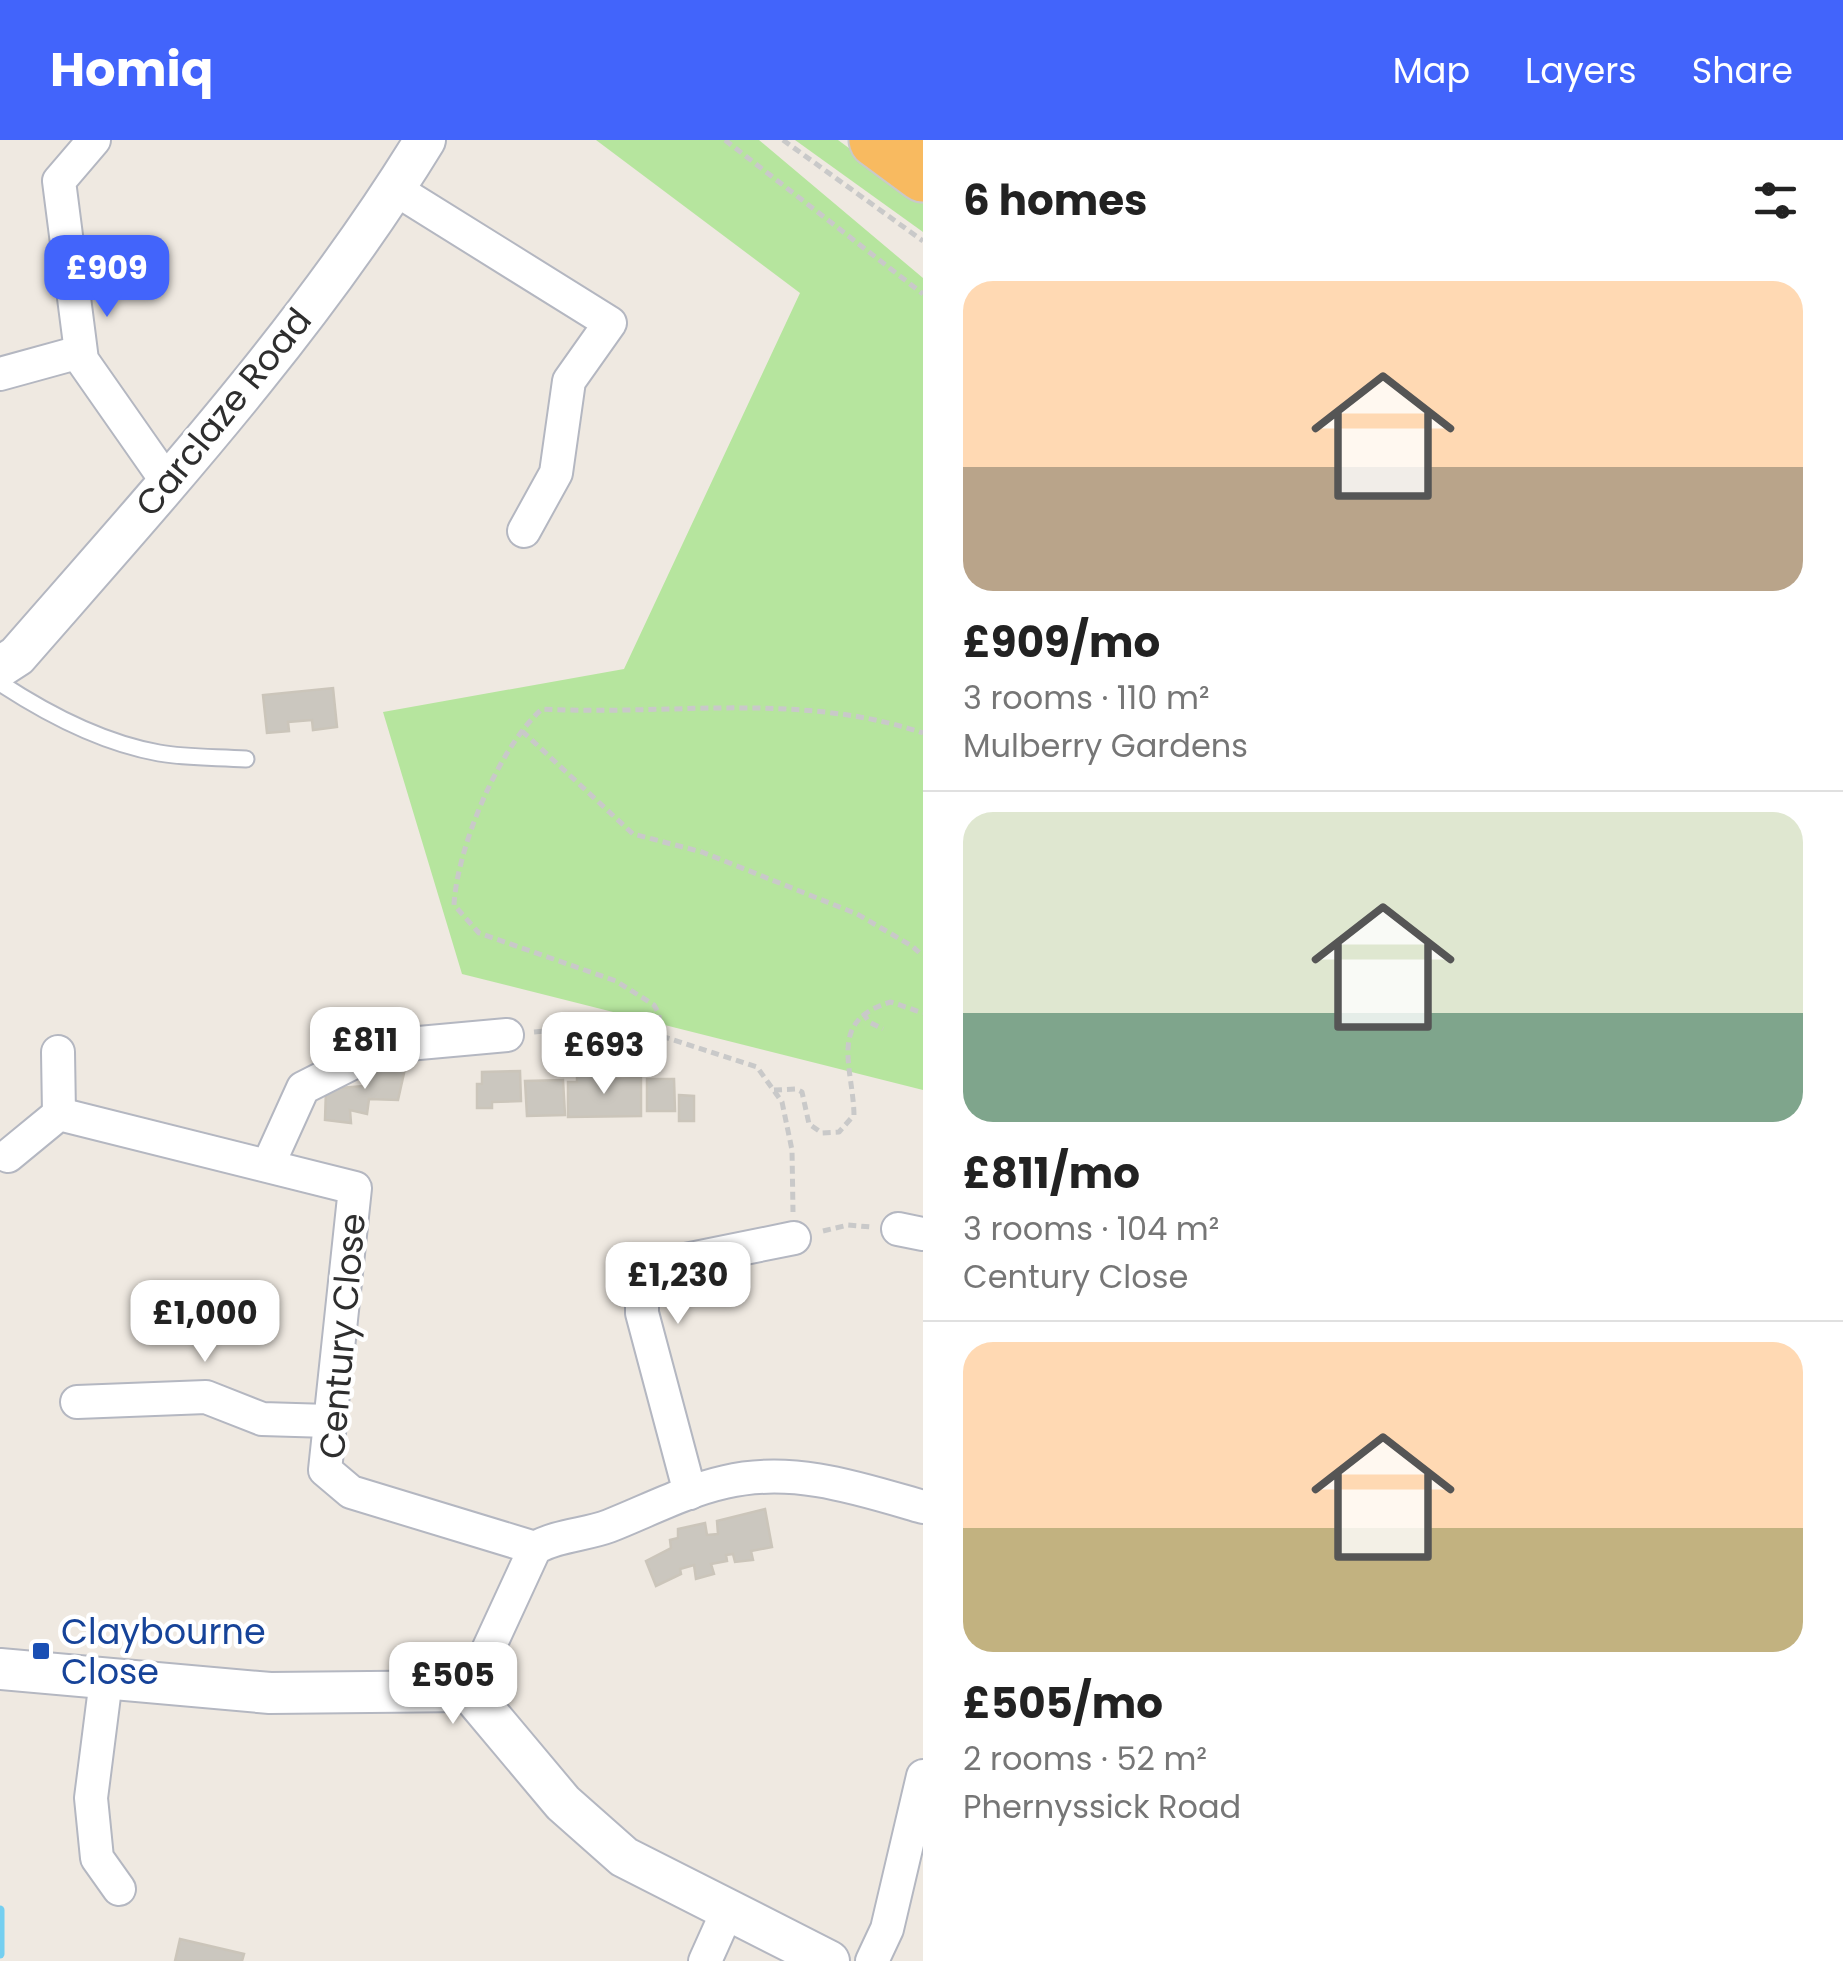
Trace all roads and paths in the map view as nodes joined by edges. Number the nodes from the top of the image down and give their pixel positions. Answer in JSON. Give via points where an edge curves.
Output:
{"nodes":[{"id":1,"x":94,"y":140,"type":"edge"},
{"id":2,"x":425,"y":140,"type":"edge"},
{"id":3,"x":725,"y":140,"type":"edge"},
{"id":4,"x":784,"y":140,"type":"edge"},
{"id":5,"x":877,"y":140,"type":"edge"},
{"id":6,"x":923,"y":174,"type":"edge"},
{"id":7,"x":395,"y":189,"type":"junction"},
{"id":8,"x":923,"y":241,"type":"edge"},
{"id":9,"x":923,"y":294,"type":"edge"},
{"id":10,"x":80,"y":352,"type":"junction"},
{"id":11,"x":0,"y":374,"type":"edge"},
{"id":12,"x":168,"y":483,"type":"junction"},
{"id":13,"x":524,"y":531,"type":"dead end"},
{"id":14,"x":0,"y":667,"type":"edge"},
{"id":15,"x":0,"y":683,"type":"edge"},
{"id":16,"x":522,"y":731,"type":"junction"},
{"id":17,"x":923,"y":733,"type":"edge"},
{"id":18,"x":246,"y":760,"type":"dead end"},
{"id":19,"x":923,"y":956,"type":"edge"},
{"id":20,"x":863,"y":1013,"type":"junction"},
{"id":21,"x":923,"y":1013,"type":"edge"},
{"id":22,"x":883,"y":1029,"type":"dead end"},
{"id":23,"x":506,"y":1034,"type":"joint"},
{"id":24,"x":660,"y":1036,"type":"junction"},
{"id":25,"x":58,"y":1052,"type":"dead end"},
{"id":26,"x":774,"y":1090,"type":"junction"},
{"id":27,"x":59,"y":1114,"type":"junction"},
{"id":28,"x":4,"y":1160,"type":"edge"},
{"id":29,"x":269,"y":1164,"type":"junction"},
{"id":30,"x":910,"y":1232,"type":"edge"},
{"id":31,"x":794,"y":1238,"type":"junction"},
{"id":32,"x":77,"y":1402,"type":"dead end"},
{"id":33,"x":329,"y":1421,"type":"junction"},
{"id":34,"x":690,"y":1493,"type":"junction"},
{"id":35,"x":923,"y":1507,"type":"edge"},
{"id":36,"x":536,"y":1548,"type":"junction"},
{"id":37,"x":0,"y":1670,"type":"edge"},
{"id":38,"x":106,"y":1680,"type":"junction"},
{"id":39,"x":469,"y":1691,"type":"junction"},
{"id":40,"x":923,"y":1776,"type":"edge"},
{"id":41,"x":913,"y":1864,"type":"edge"},
{"id":42,"x":119,"y":1889,"type":"dead end"},
{"id":43,"x":727,"y":1912,"type":"junction"},
{"id":44,"x":705,"y":1961,"type":"edge"},
{"id":45,"x":828,"y":1961,"type":"edge"},
{"id":46,"x":872,"y":1961,"type":"edge"}],
"edges":[{"from":1,"to":10,"type":"street","via":[[59,181]]},
{"from":2,"to":7,"type":"street","name":"Carclaze Road"},
{"from":3,"to":9,"type":"path"},
{"from":4,"to":8,"type":"path"},
{"from":5,"to":6,"type":"highway"},
{"from":7,"to":12,"type":"street","name":"Carclaze Road","via":[[226,417]]},
{"from":7,"to":13,"type":"street","via":[[610,323],[569,381],[556,473]]},
{"from":10,"to":11,"type":"street"},
{"from":10,"to":12,"type":"street"},
{"from":12,"to":14,"type":"street","name":"Carclaze Road","via":[[17,656]]},
{"from":15,"to":18,"type":"lane","via":[[127,746]]},
{"from":16,"to":17,"type":"path","via":[[542,709],[747,706],[852,715]]},
{"from":16,"to":19,"type":"path","via":[[633,834],[702,852],[858,914]]},
{"from":16,"to":24,"type":"path","via":[[464,850],[454,905],[480,933],[616,981],[659,1014]]},
{"from":20,"to":21,"type":"path","via":[[891,1002]]},
{"from":20,"to":22,"type":"path"},
{"from":20,"to":26,"type":"path","via":[[846,1046],[854,1114],[846,1128],[822,1133],[809,1124],[802,1092]]},
{"from":23,"to":24,"type":"path","via":[[624,1024]]},
{"from":23,"to":29,"type":"street","via":[[386,1046],[303,1088]]},
{"from":24,"to":26,"type":"path","via":[[757,1067]]},
{"from":25,"to":27,"type":"street"},
{"from":26,"to":31,"type":"path","via":[[792,1150]]},
{"from":27,"to":28,"type":"street"},
{"from":27,"to":29,"type":"street"},
{"from":29,"to":33,"type":"street","name":"Century Close","via":[[355,1188]]},
{"from":30,"to":31,"type":"path","via":[[848,1225]]},
{"from":31,"to":34,"type":"street","via":[[661,1266],[642,1280],[642,1313]]},
{"from":32,"to":33,"type":"street","via":[[206,1397],[262,1419]]},
{"from":33,"to":36,"type":"street","name":"Century Close","via":[[326,1470],[352,1492]]},
{"from":34,"to":35,"type":"street","via":[[777,1474],[850,1485]]},
{"from":34,"to":36,"type":"street"},
{"from":36,"to":39,"type":"street"},
{"from":37,"to":38,"type":"street"},
{"from":38,"to":39,"type":"street","via":[[270,1693]]},
{"from":38,"to":42,"type":"street","via":[[92,1798],[97,1858]]},
{"from":39,"to":43,"type":"street","via":[[562,1803],[624,1857]]},
{"from":40,"to":41,"type":"street"},
{"from":41,"to":46,"type":"street"},
{"from":43,"to":44,"type":"street"},
{"from":43,"to":45,"type":"street"}]}
